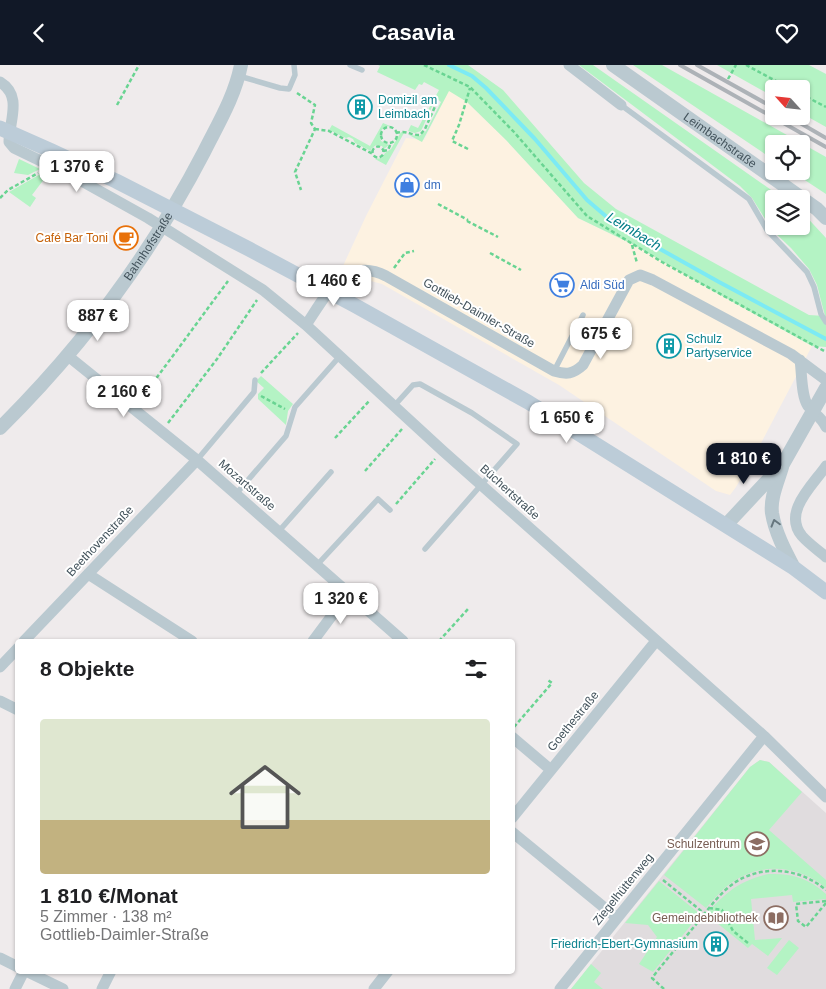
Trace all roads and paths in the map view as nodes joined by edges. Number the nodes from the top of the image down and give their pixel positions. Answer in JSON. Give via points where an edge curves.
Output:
{"nodes":[{"id":1,"x":139,"y":65,"type":"edge"},
{"id":2,"x":294,"y":65,"type":"edge"},
{"id":3,"x":350,"y":65,"type":"edge"},
{"id":4,"x":424,"y":65,"type":"edge"},
{"id":5,"x":569,"y":65,"type":"edge"},
{"id":6,"x":613,"y":65,"type":"edge"},
{"id":7,"x":736,"y":65,"type":"edge"},
{"id":8,"x":746,"y":65,"type":"edge"},
{"id":9,"x":362,"y":70,"type":"dead end"},
{"id":10,"x":240,"y":71,"type":"edge"},
{"id":11,"x":728,"y":79,"type":"dead end"},
{"id":12,"x":774,"y":80,"type":"edge"},
{"id":13,"x":0,"y":82,"type":"edge"},
{"id":14,"x":470,"y":87,"type":"junction"},
{"id":15,"x":289,"y":89,"type":"junction"},
{"id":16,"x":810,"y":99,"type":"edge"},
{"id":17,"x":437,"y":102,"type":"dead end"},
{"id":18,"x":117,"y":105,"type":"dead end"},
{"id":19,"x":621,"y":105,"type":"joint"},
{"id":20,"x":826,"y":107,"type":"edge"},
{"id":21,"x":0,"y":128,"type":"edge"},
{"id":22,"x":315,"y":129,"type":"junction"},
{"id":23,"x":396,"y":133,"type":"junction"},
{"id":24,"x":391,"y":143,"type":"junction"},
{"id":25,"x":468,"y":149,"type":"dead end"},
{"id":26,"x":383,"y":151,"type":"junction"},
{"id":27,"x":373,"y":154,"type":"junction"},
{"id":28,"x":51,"y":166,"type":"junction"},
{"id":29,"x":301,"y":189,"type":"dead end"},
{"id":30,"x":0,"y":199,"type":"edge"},
{"id":31,"x":438,"y":205,"type":"dead end"},
{"id":32,"x":826,"y":218,"type":"edge"},
{"id":33,"x":162,"y":227,"type":"junction"},
{"id":34,"x":498,"y":237,"type":"dead end"},
{"id":35,"x":632,"y":245,"type":"junction"},
{"id":36,"x":414,"y":251,"type":"dead end"},
{"id":37,"x":490,"y":253,"type":"dead end"},
{"id":38,"x":400,"y":262,"type":"dead end"},
{"id":39,"x":521,"y":270,"type":"dead end"},
{"id":40,"x":235,"y":272,"type":"junction"},
{"id":41,"x":640,"y":275,"type":"junction"},
{"id":42,"x":263,"y":290,"type":"junction"},
{"id":43,"x":583,"y":315,"type":"dead end"},
{"id":44,"x":826,"y":322,"type":"edge"},
{"id":45,"x":306,"y":325,"type":"junction"},
{"id":46,"x":826,"y":352,"type":"edge"},
{"id":47,"x":68,"y":356,"type":"junction"},
{"id":48,"x":340,"y":356,"type":"junction"},
{"id":49,"x":800,"y":360,"type":"junction"},
{"id":50,"x":554,"y":371,"type":"junction"},
{"id":51,"x":255,"y":380,"type":"joint"},
{"id":52,"x":826,"y":380,"type":"edge"},
{"id":53,"x":826,"y":388,"type":"edge"},
{"id":54,"x":377,"y":391,"type":"junction"},
{"id":55,"x":254,"y":392,"type":"junction"},
{"id":56,"x":394,"y":406,"type":"junction"},
{"id":57,"x":134,"y":409,"type":"junction"},
{"id":58,"x":293,"y":413,"type":"junction"},
{"id":59,"x":410,"y":421,"type":"junction"},
{"id":60,"x":826,"y":427,"type":"edge"},
{"id":61,"x":0,"y":428,"type":"edge"},
{"id":62,"x":162,"y":431,"type":"junction"},
{"id":63,"x":335,"y":438,"type":"dead end"},
{"id":64,"x":443,"y":451,"type":"junction"},
{"id":65,"x":197,"y":460,"type":"junction"},
{"id":66,"x":783,"y":464,"type":"junction"},
{"id":67,"x":825,"y":470,"type":"edge"},
{"id":68,"x":365,"y":471,"type":"dead end"},
{"id":69,"x":331,"y":472,"type":"dead end"},
{"id":70,"x":482,"y":485,"type":"junction"},
{"id":71,"x":236,"y":494,"type":"junction"},
{"id":72,"x":390,"y":510,"type":"joint"},
{"id":73,"x":726,"y":525,"type":"junction"},
{"id":74,"x":279,"y":531,"type":"junction"},
{"id":75,"x":425,"y":549,"type":"dead end"},
{"id":76,"x":826,"y":557,"type":"edge"},
{"id":77,"x":317,"y":565,"type":"junction"},
{"id":78,"x":794,"y":568,"type":"junction"},
{"id":79,"x":88,"y":574,"type":"junction"},
{"id":80,"x":826,"y":592,"type":"edge"},
{"id":81,"x":348,"y":594,"type":"junction"},
{"id":82,"x":468,"y":609,"type":"dead end"},
{"id":83,"x":26,"y":639,"type":"edge"},
{"id":84,"x":189,"y":639,"type":"edge"},
{"id":85,"x":314,"y":639,"type":"edge"},
{"id":86,"x":401,"y":639,"type":"edge"},
{"id":87,"x":441,"y":639,"type":"edge"},
{"id":88,"x":656,"y":641,"type":"junction"},
{"id":89,"x":15,"y":651,"type":"edge"},
{"id":90,"x":0,"y":667,"type":"edge"},
{"id":91,"x":548,"y":680,"type":"dead end"},
{"id":92,"x":0,"y":701,"type":"edge"},
{"id":93,"x":15,"y":708,"type":"edge"},
{"id":94,"x":515,"y":725,"type":"edge"},
{"id":95,"x":764,"y":736,"type":"junction"},
{"id":96,"x":515,"y":740,"type":"edge"},
{"id":97,"x":551,"y":770,"type":"junction"},
{"id":98,"x":826,"y":797,"type":"edge"},
{"id":99,"x":515,"y":814,"type":"edge"},
{"id":100,"x":515,"y":835,"type":"edge"},
{"id":101,"x":654,"y":872,"type":"junction"},
{"id":102,"x":826,"y":891,"type":"edge"},
{"id":103,"x":826,"y":902,"type":"edge"},
{"id":104,"x":709,"y":908,"type":"junction"},
{"id":105,"x":705,"y":914,"type":"junction"},
{"id":106,"x":617,"y":918,"type":"junction"},
{"id":107,"x":748,"y":943,"type":"dead end"},
{"id":108,"x":0,"y":959,"type":"edge"},
{"id":109,"x":15,"y":966,"type":"edge"},
{"id":110,"x":23,"y":974,"type":"edge"},
{"id":111,"x":31,"y":974,"type":"edge"},
{"id":112,"x":110,"y":974,"type":"edge"},
{"id":113,"x":386,"y":974,"type":"edge"},
{"id":114,"x":15,"y":989,"type":"edge"},
{"id":115,"x":63,"y":989,"type":"edge"},
{"id":116,"x":102,"y":989,"type":"edge"},
{"id":117,"x":374,"y":989,"type":"edge"},
{"id":118,"x":560,"y":989,"type":"edge"},
{"id":119,"x":664,"y":989,"type":"edge"}],
"edges":[{"from":1,"to":18,"type":"path"},
{"from":2,"to":15,"type":"lane","via":[[295,75]]},
{"from":3,"to":9,"type":"lane"},
{"from":4,"to":14,"type":"path"},
{"from":5,"to":19,"type":"street"},
{"from":6,"to":32,"type":"street","name":"Leimbachstraße","via":[[765,171]]},
{"from":7,"to":11,"type":"path"},
{"from":8,"to":12,"type":"path"},
{"from":10,"to":15,"type":"lane"},
{"from":10,"to":33,"type":"street","name":"Bahnhofstraße","via":[[214,132]]},
{"from":13,"to":28,"type":"street","name":"Büchertstraße","via":[[10,90],[14,100],[9,142],[14,148]]},
{"from":14,"to":25,"type":"path","via":[[452,141]]},
{"from":14,"to":35,"type":"path","via":[[587,216]]},
{"from":15,"to":22,"type":"path","via":[[315,105],[312,123]]},
{"from":16,"to":20,"type":"path"},
{"from":17,"to":23,"type":"path","via":[[420,135],[403,130]]},
{"from":19,"to":44,"type":"lane","via":[[749,199],[767,230],[807,272]]},
{"from":21,"to":73,"type":"main road","via":[[116,181],[354,305],[528,402]]},
{"from":22,"to":27,"type":"path","via":[[329,131]]},
{"from":22,"to":29,"type":"path","via":[[295,172]]},
{"from":23,"to":24,"type":"path"},
{"from":23,"to":24,"type":"path","via":[[390,128],[382,133],[382,140]]},
{"from":24,"to":26,"type":"path","via":[[388,150]]},
{"from":26,"to":27,"type":"path","via":[[379,157]]},
{"from":26,"to":27,"type":"path","via":[[376,147]]},
{"from":28,"to":30,"type":"path","via":[[8,190]]},
{"from":28,"to":33,"type":"street","name":"Büchertstraße"},
{"from":31,"to":34,"type":"path"},
{"from":33,"to":40,"type":"street","name":"Büchertstraße"},
{"from":33,"to":47,"type":"street","name":"Bahnhofstraße"},
{"from":35,"to":41,"type":"path"},
{"from":35,"to":46,"type":"path"},
{"from":36,"to":38,"type":"path","via":[[405,253]]},
{"from":37,"to":39,"type":"path"},
{"from":40,"to":42,"type":"street","name":"Büchertstraße"},
{"from":40,"to":57,"type":"path"},
{"from":41,"to":49,"type":"street"},
{"from":41,"to":50,"type":"street","via":[[629,280],[583,365],[574,373]]},
{"from":42,"to":45,"type":"street","name":"Büchertstraße"},
{"from":42,"to":62,"type":"path"},
{"from":43,"to":50,"type":"lane"},
{"from":45,"to":48,"type":"street","name":"Büchertstraße"},
{"from":45,"to":50,"type":"street","name":"Gottlieb-Daimler-Straße","via":[[345,275],[362,270],[375,271]]},
{"from":45,"to":51,"type":"path"},
{"from":47,"to":57,"type":"street","name":"Mozartstraße"},
{"from":47,"to":61,"type":"street","name":"Bahnhofstraße"},
{"from":48,"to":54,"type":"street","name":"Büchertstraße"},
{"from":48,"to":58,"type":"lane"},
{"from":49,"to":52,"type":"street"},
{"from":49,"to":60,"type":"street","via":[[803,395],[808,407],[818,414]]},
{"from":51,"to":55,"type":"lane"},
{"from":53,"to":66,"type":"street"},
{"from":54,"to":56,"type":"street","name":"Büchertstraße"},
{"from":54,"to":63,"type":"path"},
{"from":55,"to":58,"type":"path"},
{"from":55,"to":65,"type":"lane"},
{"from":56,"to":59,"type":"street","name":"Büchertstraße"},
{"from":56,"to":70,"type":"lane","via":[[413,385],[420,384],[472,413],[517,444]]},
{"from":57,"to":62,"type":"street","name":"Mozartstraße"},
{"from":58,"to":71,"type":"lane","via":[[286,436]]},
{"from":59,"to":64,"type":"street","name":"Büchertstraße"},
{"from":59,"to":68,"type":"path"},
{"from":62,"to":65,"type":"street","name":"Mozartstraße"},
{"from":64,"to":70,"type":"street","name":"Büchertstraße"},
{"from":64,"to":72,"type":"path"},
{"from":65,"to":71,"type":"street","name":"Mozartstraße"},
{"from":65,"to":79,"type":"street","name":"Beethovenstraße"},
{"from":66,"to":73,"type":"street"},
{"from":78,"to":66,"type":"street","one_way":true,"via":[[772,512]]},
{"from":67,"to":76,"type":"street","via":[[801,501],[795,522],[802,537]]},
{"from":69,"to":74,"type":"lane"},
{"from":70,"to":75,"type":"lane"},
{"from":70,"to":88,"type":"street","name":"Büchertstraße"},
{"from":71,"to":74,"type":"street","name":"Mozartstraße"},
{"from":72,"to":77,"type":"lane","via":[[378,499]]},
{"from":73,"to":78,"type":"main road"},
{"from":74,"to":77,"type":"street","name":"Mozartstraße"},
{"from":77,"to":81,"type":"street","name":"Mozartstraße"},
{"from":78,"to":80,"type":"main road"},
{"from":79,"to":83,"type":"street","name":"Beethovenstraße"},
{"from":79,"to":84,"type":"street"},
{"from":81,"to":85,"type":"street"},
{"from":81,"to":86,"type":"street","name":"Mozartstraße"},
{"from":82,"to":87,"type":"path"},
{"from":88,"to":95,"type":"street","name":"Büchertstraße"},
{"from":88,"to":97,"type":"street","name":"Goethestraße"},
{"from":89,"to":90,"type":"street"},
{"from":91,"to":94,"type":"path","via":[[552,683]]},
{"from":92,"to":93,"type":"street"},
{"from":95,"to":98,"type":"street","name":"Büchertstraße"},
{"from":95,"to":101,"type":"street","name":"Ziegelhüttenweg"},
{"from":96,"to":97,"type":"street"},
{"from":97,"to":99,"type":"street","name":"Goethestraße"},
{"from":100,"to":106,"type":"street"},
{"from":101,"to":105,"type":"path"},
{"from":101,"to":106,"type":"street","name":"Ziegelhüttenweg"},
{"from":102,"to":104,"type":"path","via":[[805,876],[766,871],[735,883]]},
{"from":103,"to":103,"type":"path","via":[[806,927],[798,921],[796,904]]},
{"from":104,"to":105,"type":"path"},
{"from":104,"to":107,"type":"path","via":[[722,910],[733,931]]},
{"from":105,"to":119,"type":"path","via":[[652,979]]},
{"from":106,"to":118,"type":"street","name":"Ziegelhüttenweg"},
{"from":108,"to":109,"type":"street"},
{"from":110,"to":114,"type":"street"},
{"from":111,"to":115,"type":"street"},
{"from":112,"to":116,"type":"street"},
{"from":113,"to":117,"type":"street"}]}
